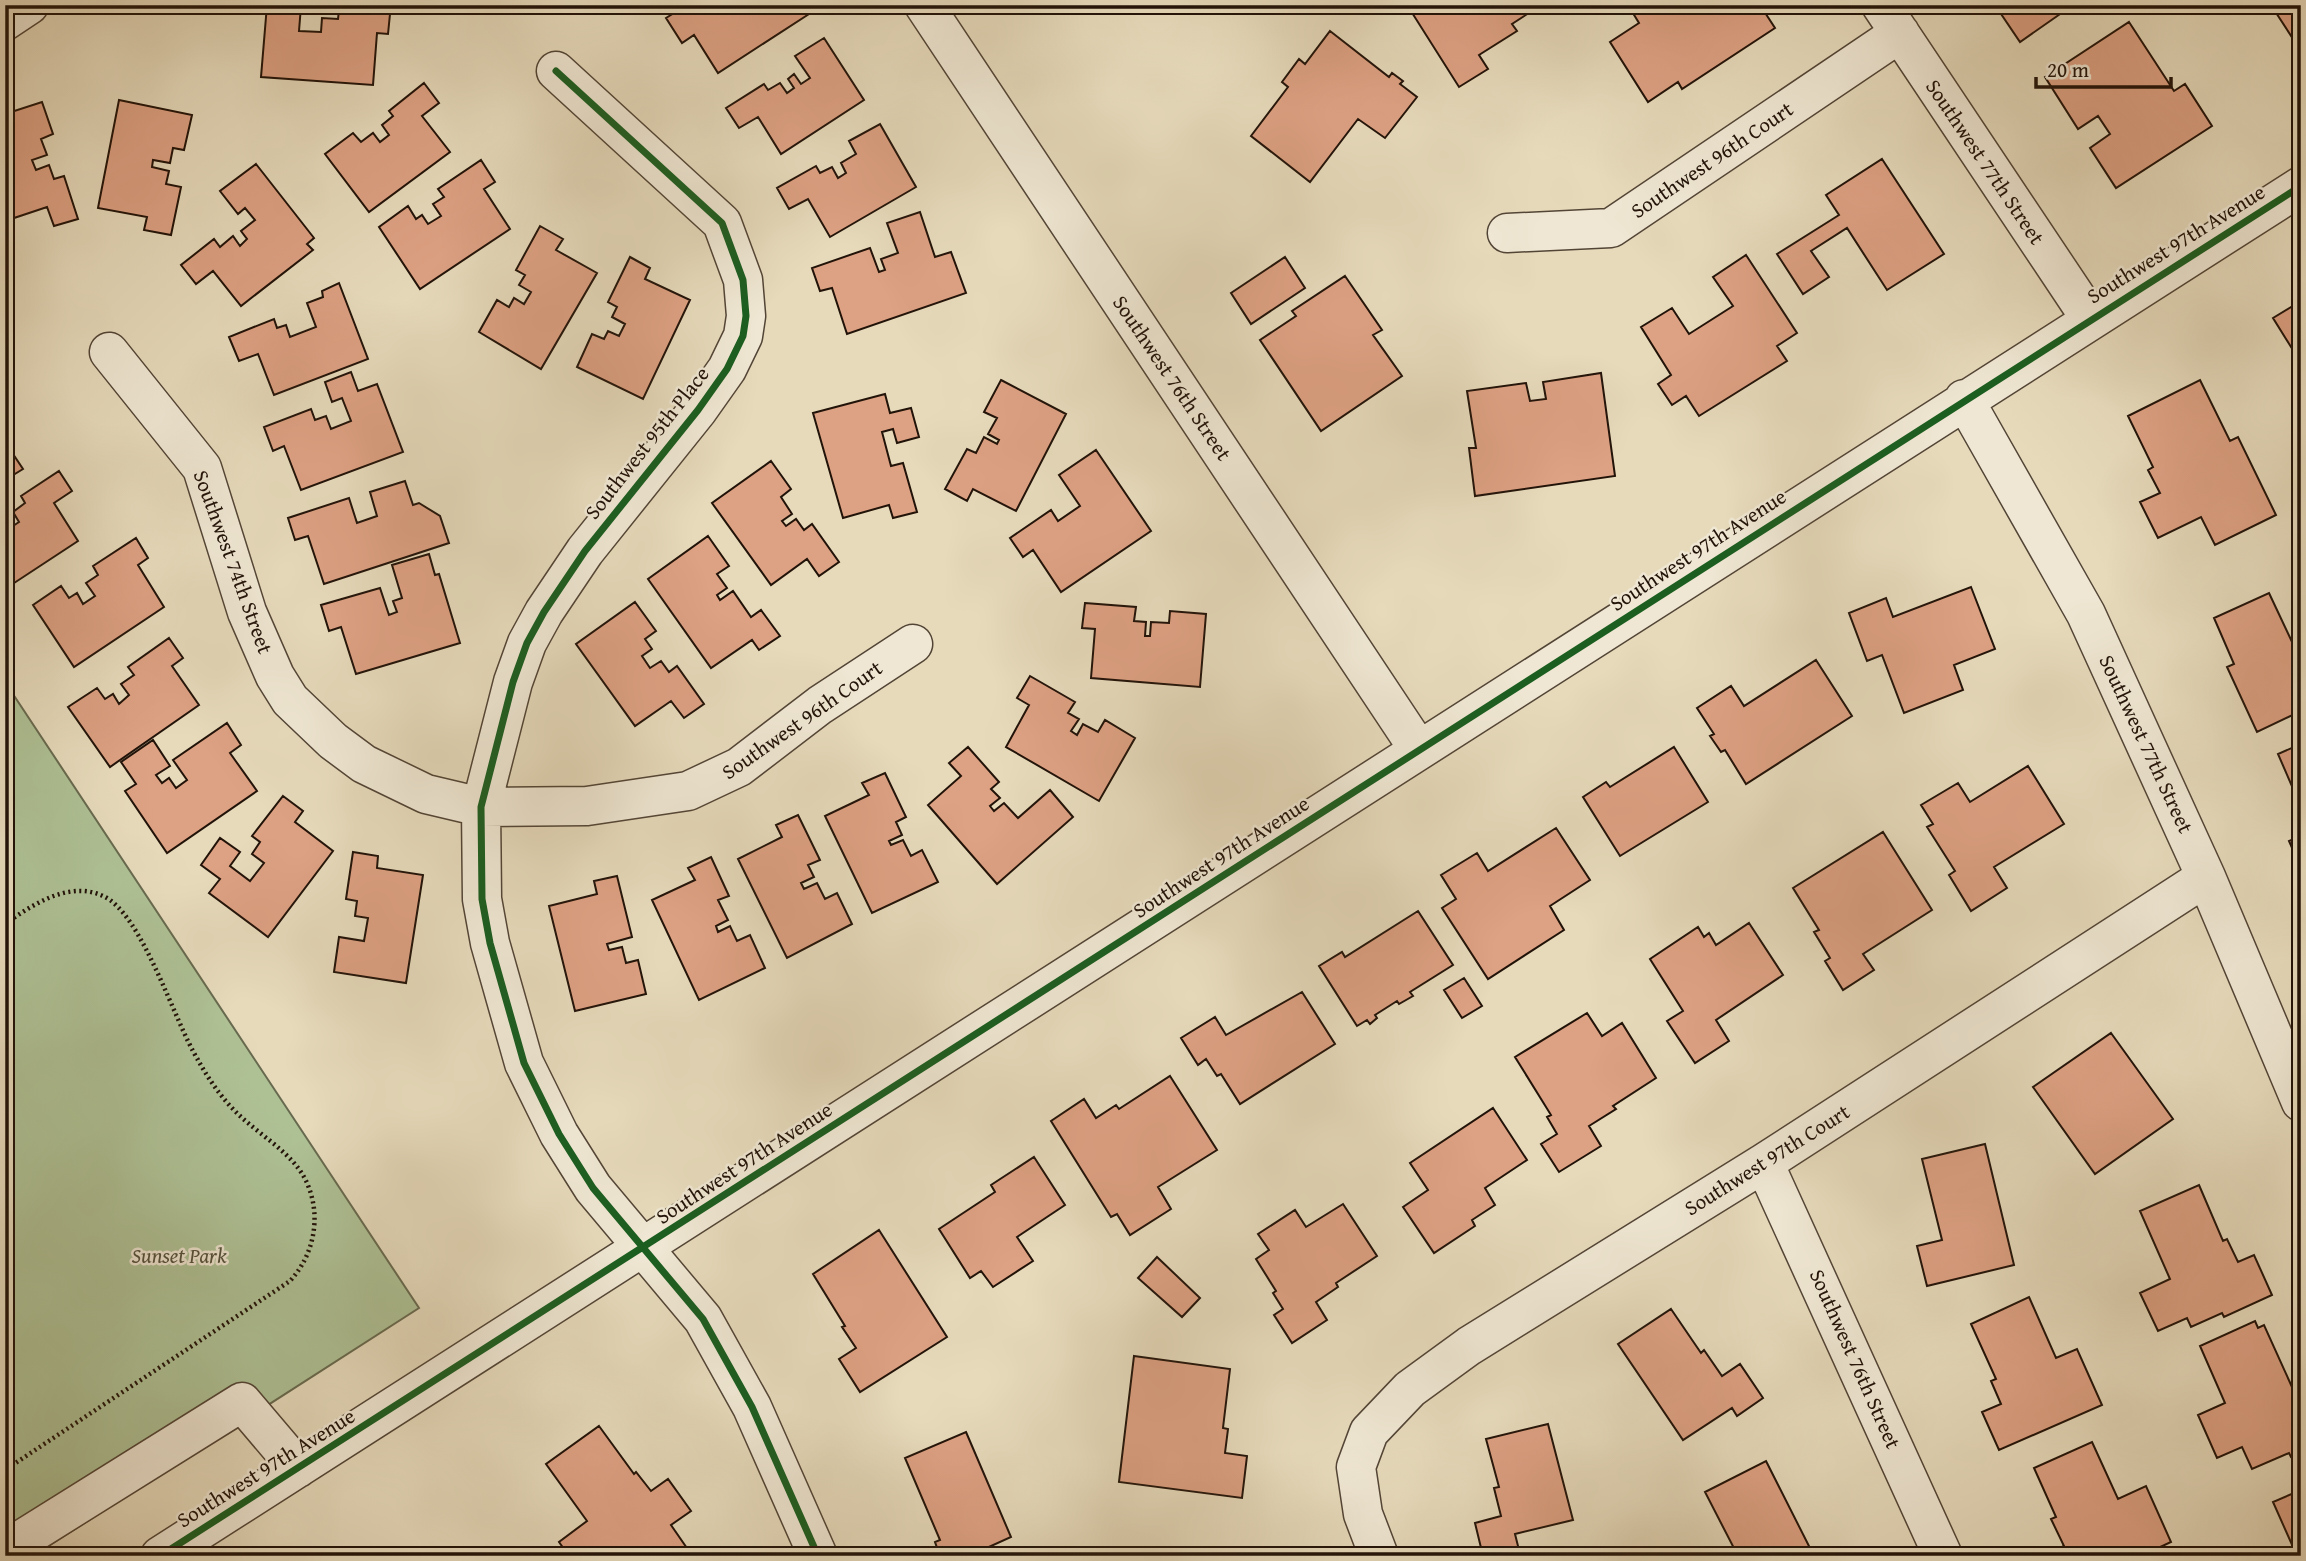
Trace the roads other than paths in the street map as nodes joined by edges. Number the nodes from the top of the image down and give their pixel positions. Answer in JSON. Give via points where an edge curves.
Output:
{"nodes":[{"id":1,"x":29,"y":5,"type":"edge"},
{"id":2,"x":924,"y":5,"type":"edge"},
{"id":3,"x":1890,"y":19,"type":"edge"},
{"id":4,"x":5,"y":20,"type":"edge"},
{"id":5,"x":556,"y":71,"type":"dead end"},
{"id":6,"x":2301,"y":186,"type":"edge"},
{"id":7,"x":1507,"y":233,"type":"dead end"},
{"id":8,"x":2090,"y":318,"type":"junction"},
{"id":9,"x":109,"y":352,"type":"dead end"},
{"id":10,"x":1964,"y":400,"type":"junction"},
{"id":11,"x":913,"y":644,"type":"dead end"},
{"id":12,"x":1419,"y":750,"type":"junction"},
{"id":13,"x":481,"y":807,"type":"junction"},
{"id":14,"x":2206,"y":877,"type":"junction"},
{"id":15,"x":2301,"y":1102,"type":"edge"},
{"id":16,"x":1764,"y":1163,"type":"junction"},
{"id":17,"x":643,"y":1248,"type":"junction"},
{"id":18,"x":298,"y":1468,"type":"junction"},
{"id":19,"x":5,"y":1550,"type":"edge"},
{"id":20,"x":160,"y":1556,"type":"edge"},
{"id":21,"x":818,"y":1556,"type":"edge"},
{"id":22,"x":1379,"y":1556,"type":"edge"},
{"id":23,"x":1943,"y":1556,"type":"edge"}],
"edges":[{"from":1,"to":4,"type":"street"},
{"from":2,"to":12,"type":"street","name":"Southwest 76th Street"},
{"from":3,"to":7,"type":"street","name":"Southwest 96th Court","via":[[1611,228]]},
{"from":3,"to":8,"type":"street","name":"Southwest 77th Street"},
{"from":5,"to":13,"type":"street","name":"Southwest 95th Place","via":[[722,223],[743,280],[746,316],[743,336],[727,369],[607,521],[544,612],[513,682]]},
{"from":6,"to":8,"type":"street","name":"Southwest 97th Avenue"},
{"from":8,"to":10,"type":"street","name":"Southwest 97th Avenue"},
{"from":9,"to":13,"type":"street","name":"Southwest 74th Street","via":[[202,468],[247,612],[290,700],[333,741],[394,781]]},
{"from":10,"to":12,"type":"street","name":"Southwest 97th Avenue"},
{"from":10,"to":14,"type":"street","name":"Southwest 77th Street","via":[[2087,614]]},
{"from":11,"to":13,"type":"street","name":"Southwest 96th Court","via":[[820,705],[739,767],[706,784],[613,804]]},
{"from":12,"to":17,"type":"street","name":"Southwest 97th Avenue"},
{"from":13,"to":17,"type":"street","via":[[482,899],[508,1017],[524,1063],[578,1165]]},
{"from":14,"to":15,"type":"street","name":"Southwest 77th Street"},
{"from":14,"to":16,"type":"street","name":"Southwest 97th Court"},
{"from":16,"to":22,"type":"street","name":"Southwest 97th Court","via":[[1438,1368],[1381,1417],[1369,1432],[1356,1467],[1363,1514]]},
{"from":16,"to":23,"type":"street","name":"Southwest 76th Street"},
{"from":17,"to":18,"type":"street","name":"Southwest 97th Avenue"},
{"from":17,"to":21,"type":"street","via":[[690,1301],[716,1343],[752,1408]]},
{"from":18,"to":19,"type":"street","via":[[242,1402]]},
{"from":18,"to":20,"type":"street","name":"Southwest 97th Avenue"}]}
